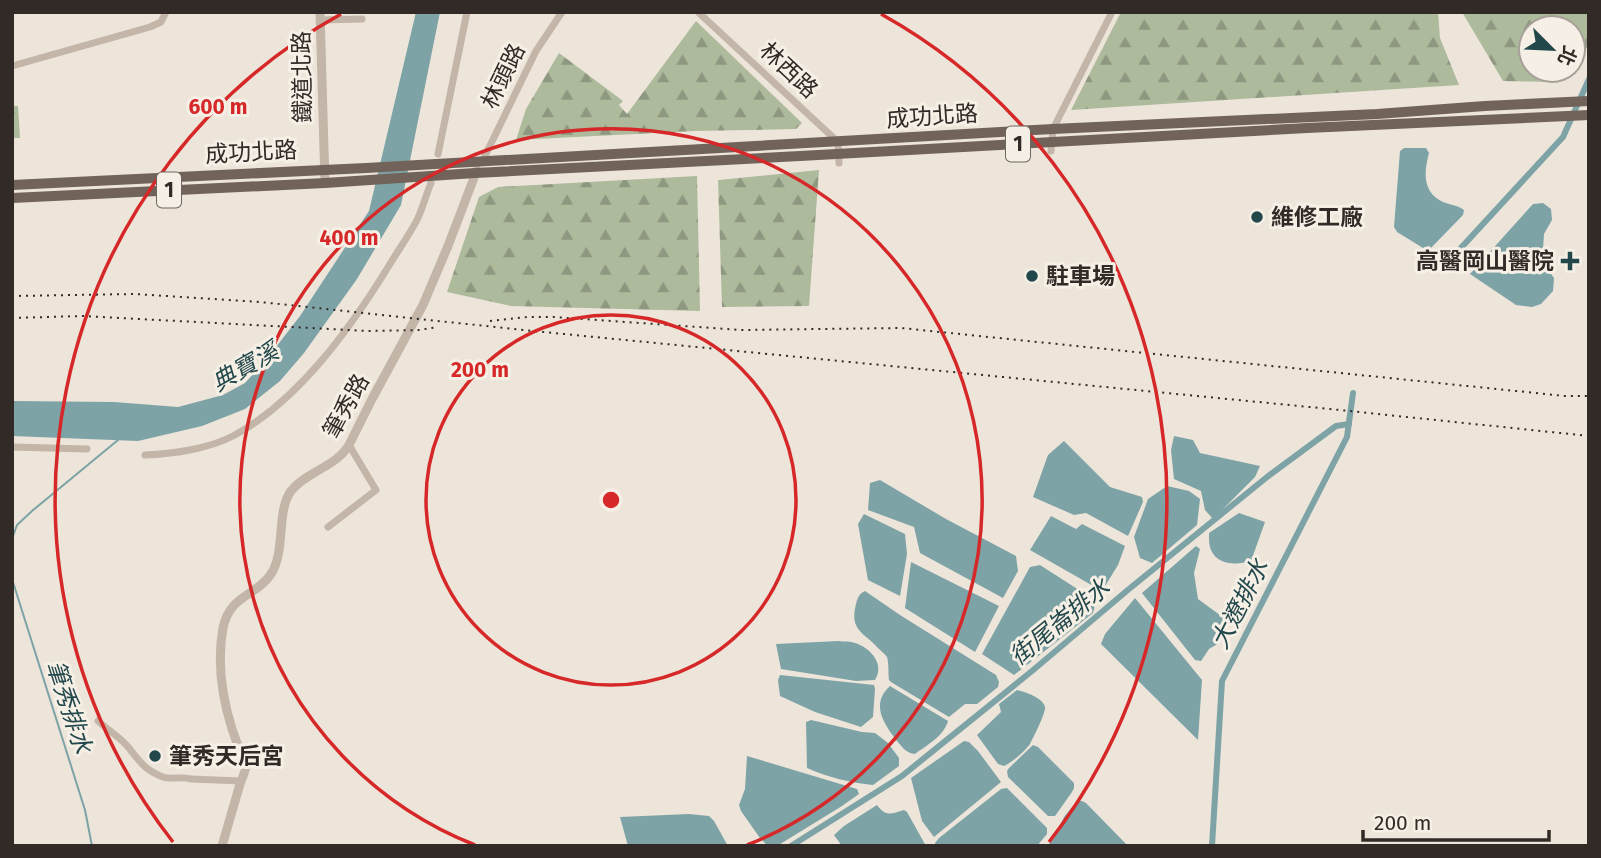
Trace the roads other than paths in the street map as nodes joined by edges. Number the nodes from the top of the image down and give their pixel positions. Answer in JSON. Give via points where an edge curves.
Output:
{"nodes":[{"id":1,"x":467,"y":12,"type":"edge"},
{"id":2,"x":562,"y":12,"type":"edge"},
{"id":3,"x":698,"y":12,"type":"edge"},
{"id":4,"x":1112,"y":12,"type":"edge"},
{"id":5,"x":166,"y":13,"type":"edge"},
{"id":6,"x":320,"y":16,"type":"edge"},
{"id":7,"x":362,"y":19,"type":"dead end"},
{"id":8,"x":12,"y":66,"type":"edge"},
{"id":9,"x":1589,"y":102,"type":"edge"},
{"id":10,"x":1589,"y":115,"type":"edge"},
{"id":11,"x":1053,"y":129,"type":"junction"},
{"id":12,"x":1051,"y":146,"type":"junction"},
{"id":13,"x":839,"y":153,"type":"junction"},
{"id":14,"x":438,"y":154,"type":"dead end"},
{"id":15,"x":483,"y":160,"type":"junction"},
{"id":16,"x":325,"y":169,"type":"junction"},
{"id":17,"x":475,"y":173,"type":"junction"},
{"id":18,"x":430,"y":179,"type":"junction"},
{"id":19,"x":325,"y":183,"type":"junction"},
{"id":20,"x":12,"y":185,"type":"edge"},
{"id":21,"x":12,"y":198,"type":"edge"},
{"id":22,"x":349,"y":445,"type":"junction"},
{"id":23,"x":12,"y":447,"type":"edge"},
{"id":24,"x":87,"y":449,"type":"dead end"},
{"id":25,"x":145,"y":455,"type":"dead end"},
{"id":26,"x":328,"y":527,"type":"dead end"},
{"id":27,"x":99,"y":721,"type":"dead end"},
{"id":28,"x":242,"y":780,"type":"junction"},
{"id":29,"x":222,"y":846,"type":"edge"}],
"edges":[{"from":1,"to":14,"type":"street"},
{"from":2,"to":15,"type":"street","name":"林頭路","via":[[536,51]]},
{"from":3,"to":13,"type":"street","name":"林西路"},
{"from":4,"to":11,"type":"street"},
{"from":5,"to":8,"type":"street","via":[[150,27]]},
{"from":6,"to":7,"type":"street"},
{"from":6,"to":16,"type":"street","name":"鐵道北路"},
{"from":9,"to":11,"type":"main road","name":"成功北路","number":"1"},
{"from":10,"to":12,"type":"main road","name":"成功北路","number":"1"},
{"from":11,"to":12,"type":"street"},
{"from":11,"to":13,"type":"main road","name":"成功北路","number":"1"},
{"from":12,"to":13,"type":"main road","name":"成功北路","number":"1"},
{"from":13,"to":15,"type":"main road","name":"成功北路","number":"1"},
{"from":13,"to":17,"type":"main road","name":"成功北路","number":"1"},
{"from":15,"to":16,"type":"main road","name":"成功北路","number":"1"},
{"from":15,"to":17,"type":"street","name":"筆秀路"},
{"from":16,"to":19,"type":"street","name":"鐵道北路"},
{"from":16,"to":20,"type":"main road","name":"成功北路","number":"1"},
{"from":17,"to":18,"type":"main road","name":"成功北路","number":"1"},
{"from":17,"to":22,"type":"street","name":"筆秀路","via":[[423,305]]},
{"from":18,"to":19,"type":"main road","name":"成功北路","number":"1"},
{"from":18,"to":25,"type":"street","via":[[417,219],[351,324],[318,365],[268,413],[231,437],[170,454]]},
{"from":19,"to":21,"type":"main road","name":"成功北路","number":"1"},
{"from":22,"to":26,"type":"street","via":[[376,490]]},
{"from":22,"to":28,"type":"street","name":"筆秀路","via":[[289,494],[271,574],[244,595],[226,618],[221,650],[224,700],[246,764]]},
{"from":23,"to":24,"type":"street"},
{"from":27,"to":28,"type":"street","via":[[146,768],[166,779]]},
{"from":28,"to":29,"type":"street","name":"筆秀路"}]}
